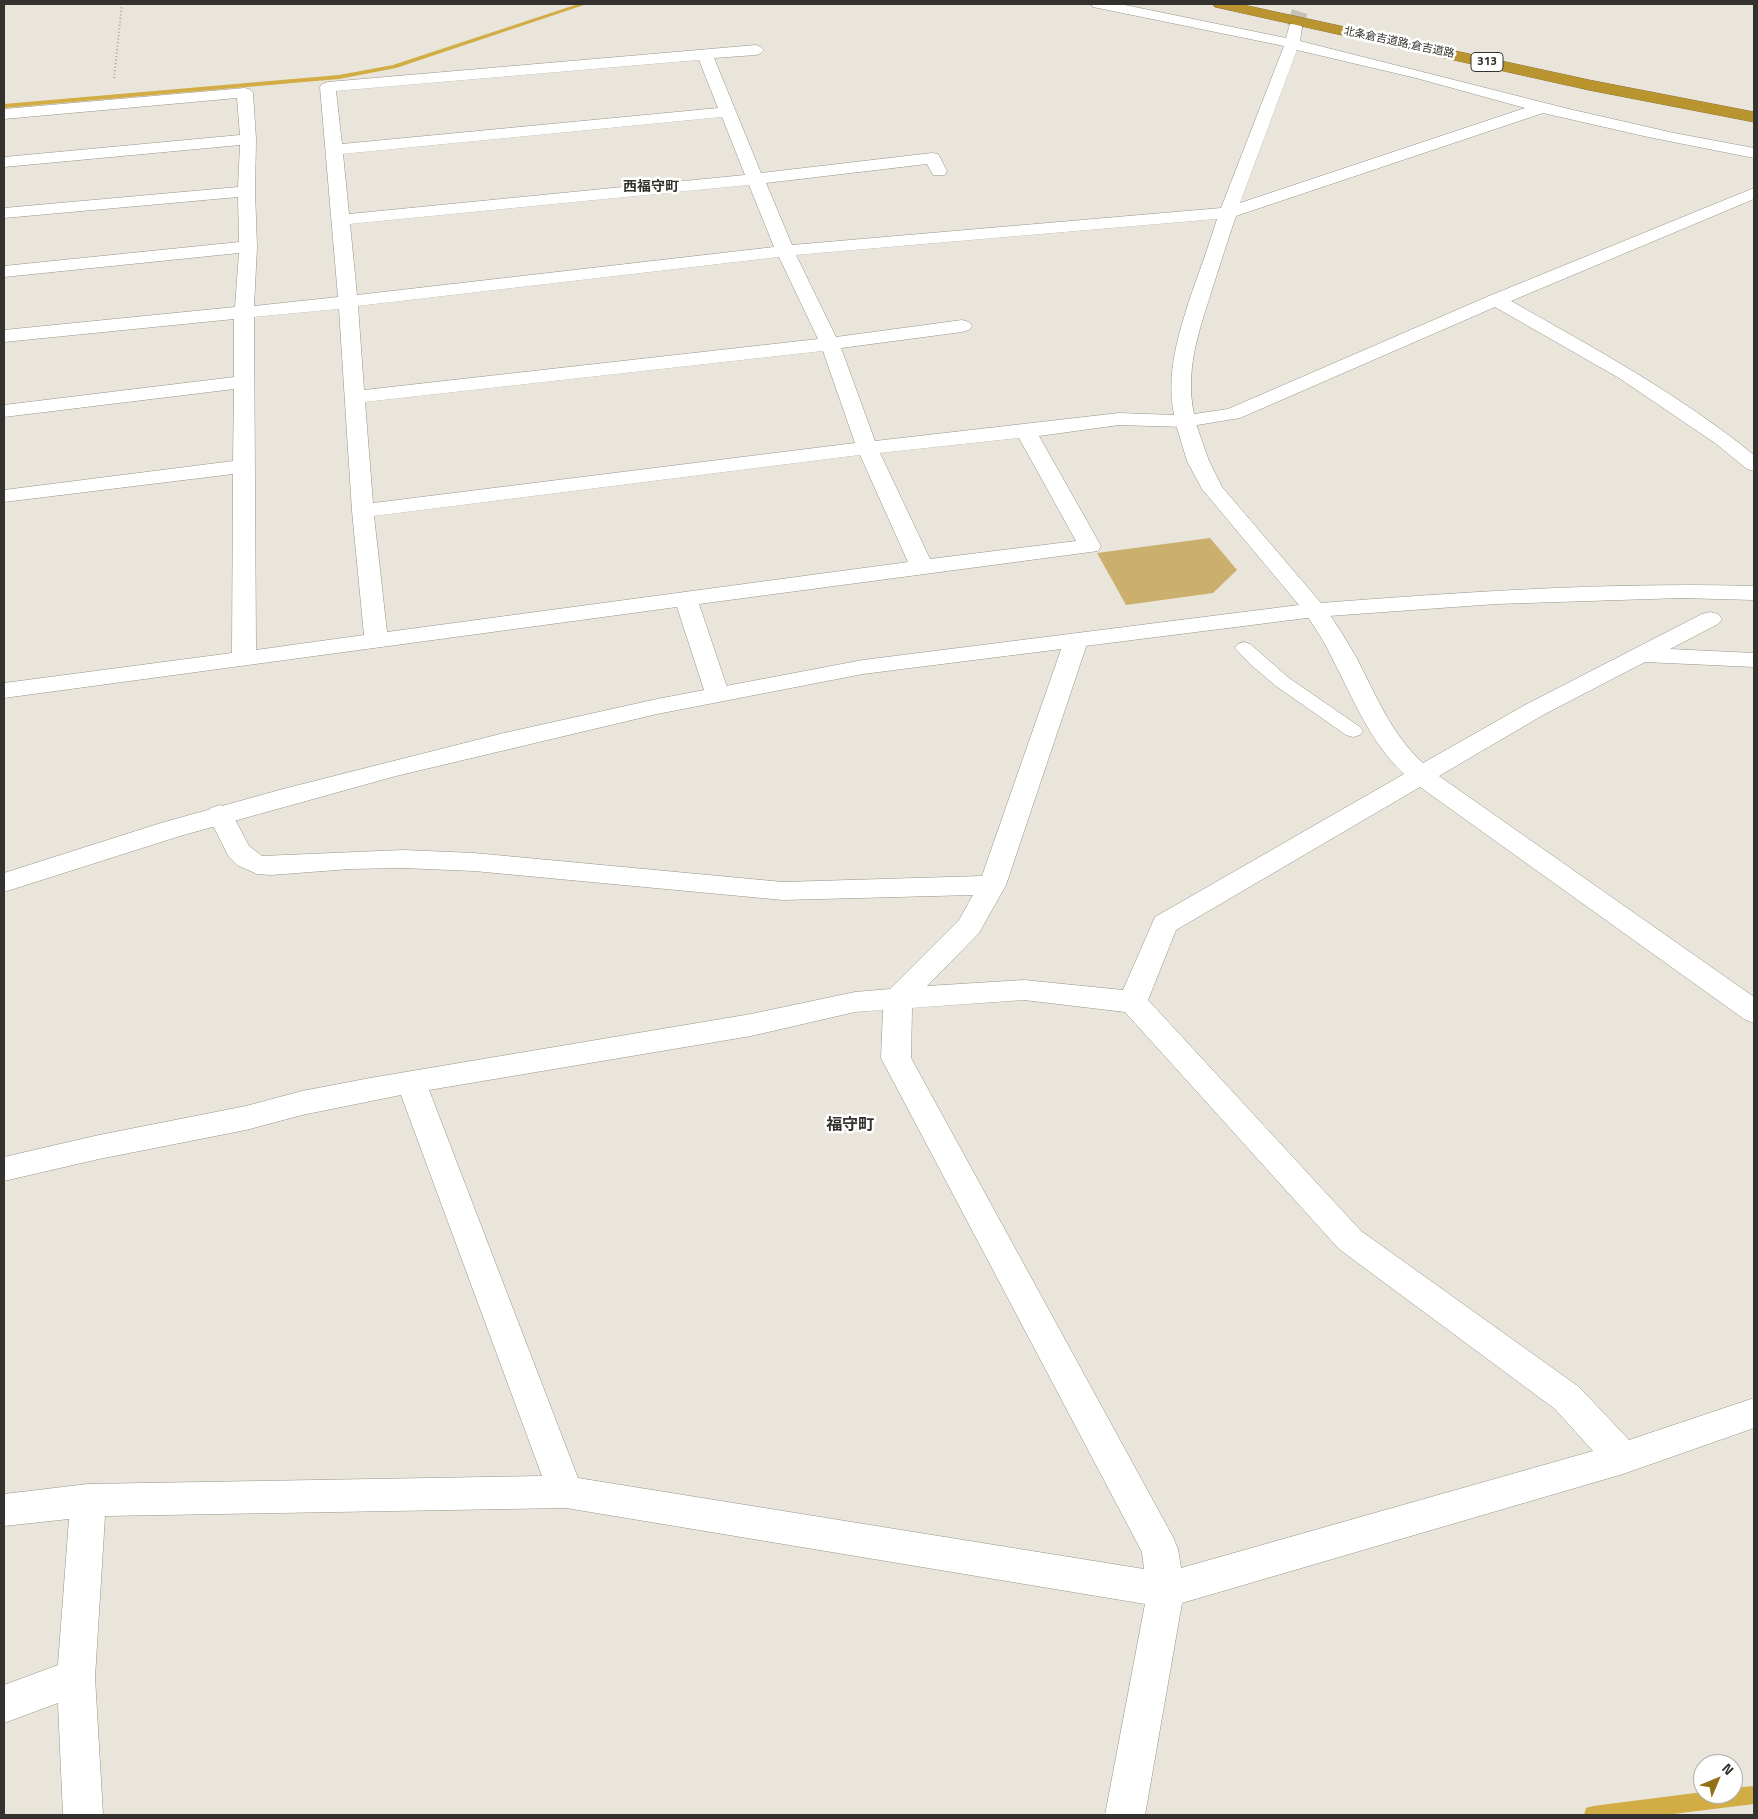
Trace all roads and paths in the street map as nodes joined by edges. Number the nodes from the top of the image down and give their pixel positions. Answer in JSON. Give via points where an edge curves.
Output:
{"nodes":[{"id":1,"x":122,"y":4,"type":"edge"},
{"id":2,"x":1098,"y":4,"type":"edge"},
{"id":3,"x":1220,"y":4,"type":"edge"},
{"id":4,"x":1260,"y":4,"type":"edge"},
{"id":5,"x":1294,"y":36,"type":"junction"},
{"id":6,"x":756,"y":50,"type":"dead end"},
{"id":7,"x":705,"y":56,"type":"junction"},
{"id":8,"x":118,"y":103,"type":"junction"},
{"id":9,"x":1754,"y":106,"type":"edge"},
{"id":10,"x":1542,"y":108,"type":"junction"},
{"id":11,"x":728,"y":112,"type":"junction"},
{"id":12,"x":4,"y":114,"type":"edge"},
{"id":13,"x":1754,"y":117,"type":"edge"},
{"id":14,"x":248,"y":139,"type":"junction"},
{"id":15,"x":333,"y":150,"type":"junction"},
{"id":16,"x":1754,"y":154,"type":"edge"},
{"id":17,"x":4,"y":162,"type":"edge"},
{"id":18,"x":939,"y":171,"type":"dead end"},
{"id":19,"x":754,"y":180,"type":"junction"},
{"id":20,"x":246,"y":191,"type":"junction"},
{"id":21,"x":1754,"y":193,"type":"edge"},
{"id":22,"x":4,"y":213,"type":"edge"},
{"id":23,"x":1228,"y":213,"type":"junction"},
{"id":24,"x":340,"y":220,"type":"junction"},
{"id":25,"x":248,"y":247,"type":"junction"},
{"id":26,"x":785,"y":251,"type":"junction"},
{"id":27,"x":4,"y":271,"type":"edge"},
{"id":28,"x":1496,"y":300,"type":"junction"},
{"id":29,"x":348,"y":302,"type":"junction"},
{"id":30,"x":244,"y":313,"type":"junction"},
{"id":31,"x":962,"y":326,"type":"dead end"},
{"id":32,"x":4,"y":336,"type":"edge"},
{"id":33,"x":830,"y":344,"type":"junction"},
{"id":34,"x":245,"y":382,"type":"junction"},
{"id":35,"x":354,"y":397,"type":"junction"},
{"id":36,"x":4,"y":410,"type":"edge"},
{"id":37,"x":1185,"y":421,"type":"junction"},
{"id":38,"x":1026,"y":431,"type":"junction"},
{"id":39,"x":867,"y":448,"type":"junction"},
{"id":40,"x":1754,"y":465,"type":"edge"},
{"id":41,"x":244,"y":466,"type":"junction"},
{"id":42,"x":4,"y":496,"type":"edge"},
{"id":43,"x":363,"y":511,"type":"junction"},
{"id":44,"x":922,"y":567,"type":"junction"},
{"id":45,"x":1754,"y":593,"type":"edge"},
{"id":46,"x":686,"y":599,"type":"junction"},
{"id":47,"x":1315,"y":610,"type":"junction"},
{"id":48,"x":1710,"y":619,"type":"dead end"},
{"id":49,"x":376,"y":641,"type":"junction"},
{"id":50,"x":1076,"y":641,"type":"junction"},
{"id":51,"x":1244,"y":648,"type":"dead end"},
{"id":52,"x":1643,"y":655,"type":"junction"},
{"id":53,"x":244,"y":660,"type":"junction"},
{"id":54,"x":1754,"y":660,"type":"edge"},
{"id":55,"x":4,"y":691,"type":"edge"},
{"id":56,"x":717,"y":693,"type":"junction"},
{"id":57,"x":1353,"y":730,"type":"dead end"},
{"id":58,"x":1421,"y":776,"type":"junction"},
{"id":59,"x":220,"y":814,"type":"junction"},
{"id":60,"x":4,"y":883,"type":"edge"},
{"id":61,"x":992,"y":885,"type":"junction"},
{"id":62,"x":898,"y":999,"type":"junction"},
{"id":63,"x":1133,"y":1002,"type":"junction"},
{"id":64,"x":1754,"y":1012,"type":"edge"},
{"id":65,"x":411,"y":1082,"type":"junction"},
{"id":66,"x":4,"y":1169,"type":"edge"},
{"id":67,"x":1754,"y":1413,"type":"edge"},
{"id":68,"x":1623,"y":1458,"type":"junction"},
{"id":69,"x":566,"y":1492,"type":"junction"},
{"id":70,"x":88,"y":1500,"type":"junction"},
{"id":71,"x":4,"y":1510,"type":"edge"},
{"id":72,"x":1166,"y":1590,"type":"junction"},
{"id":73,"x":76,"y":1677,"type":"junction"},
{"id":74,"x":4,"y":1704,"type":"edge"},
{"id":75,"x":83,"y":1815,"type":"edge"},
{"id":76,"x":1125,"y":1815,"type":"edge"}],
"edges":[{"from":1,"to":8,"type":"path","via":[[114,77]]},
{"from":2,"to":5,"type":"street"},
{"from":3,"to":13,"type":"highway","name":"北条倉吉道路;倉吉道路","number":"313","via":[[1589,86]]},
{"from":4,"to":9,"type":"highway","name":"北条倉吉道路;倉吉道路","number":"313","via":[[1599,77]]},
{"from":5,"to":10,"type":"street"},
{"from":5,"to":23,"type":"street"},
{"from":6,"to":7,"type":"street"},
{"from":7,"to":11,"type":"street"},
{"from":7,"to":15,"type":"street","via":[[328,87]]},
{"from":8,"to":12,"type":"street"},
{"from":8,"to":14,"type":"street","via":[[245,93]]},
{"from":10,"to":16,"type":"street"},
{"from":10,"to":23,"type":"street"},
{"from":11,"to":15,"type":"street"},
{"from":11,"to":19,"type":"street"},
{"from":14,"to":17,"type":"street"},
{"from":14,"to":20,"type":"street"},
{"from":15,"to":24,"type":"street"},
{"from":18,"to":19,"type":"street","via":[[932,158]]},
{"from":19,"to":24,"type":"street"},
{"from":19,"to":26,"type":"street"},
{"from":20,"to":22,"type":"street"},
{"from":20,"to":25,"type":"street"},
{"from":21,"to":28,"type":"street"},
{"from":23,"to":26,"type":"street"},
{"from":23,"to":37,"type":"street","via":[[1185,343],[1180,376]]},
{"from":24,"to":29,"type":"street"},
{"from":25,"to":27,"type":"street"},
{"from":25,"to":30,"type":"street"},
{"from":26,"to":29,"type":"street"},
{"from":26,"to":33,"type":"street"},
{"from":28,"to":37,"type":"street","via":[[1233,414]]},
{"from":28,"to":40,"type":"street","via":[[1626,374],[1722,439]]},
{"from":29,"to":30,"type":"street"},
{"from":29,"to":35,"type":"street"},
{"from":30,"to":32,"type":"street"},
{"from":30,"to":34,"type":"street"},
{"from":31,"to":33,"type":"street"},
{"from":33,"to":35,"type":"street"},
{"from":33,"to":39,"type":"street"},
{"from":34,"to":36,"type":"street"},
{"from":34,"to":41,"type":"street"},
{"from":35,"to":43,"type":"street"},
{"from":37,"to":38,"type":"street","via":[[1119,419]]},
{"from":37,"to":47,"type":"street","via":[[1198,461],[1213,489]]},
{"from":38,"to":39,"type":"street"},
{"from":38,"to":44,"type":"street","via":[[1090,546]]},
{"from":39,"to":43,"type":"street"},
{"from":39,"to":44,"type":"street"},
{"from":41,"to":42,"type":"street"},
{"from":41,"to":53,"type":"street"},
{"from":43,"to":49,"type":"street"},
{"from":44,"to":46,"type":"street"},
{"from":45,"to":47,"type":"street","via":[[1496,597]]},
{"from":46,"to":49,"type":"street"},
{"from":46,"to":56,"type":"street"},
{"from":47,"to":50,"type":"street"},
{"from":47,"to":58,"type":"street","via":[[1335,639],[1388,742]]},
{"from":48,"to":52,"type":"street"},
{"from":49,"to":53,"type":"street"},
{"from":50,"to":56,"type":"street","via":[[863,667]]},
{"from":50,"to":61,"type":"street"},
{"from":51,"to":57,"type":"lane","via":[[1284,684]]},
{"from":52,"to":54,"type":"street"},
{"from":52,"to":58,"type":"street","via":[[1534,710]]},
{"from":53,"to":55,"type":"street"},
{"from":56,"to":59,"type":"street","via":[[479,747]]},
{"from":58,"to":63,"type":"street","via":[[1166,924]]},
{"from":58,"to":64,"type":"street"},
{"from":59,"to":60,"type":"street"},
{"from":59,"to":61,"type":"street","via":[[238,851],[257,865],[403,859],[466,862],[783,891]]},
{"from":61,"to":62,"type":"street","via":[[969,926]]},
{"from":62,"to":63,"type":"street","via":[[1024,990]]},
{"from":62,"to":65,"type":"street","via":[[855,1002],[751,1025]]},
{"from":62,"to":72,"type":"street","via":[[896,1058],[1160,1549]]},
{"from":63,"to":68,"type":"street","via":[[1350,1240],[1566,1398]]},
{"from":65,"to":66,"type":"street"},
{"from":65,"to":69,"type":"street"},
{"from":67,"to":68,"type":"street"},
{"from":68,"to":72,"type":"street"},
{"from":69,"to":70,"type":"street"},
{"from":69,"to":72,"type":"street"},
{"from":70,"to":71,"type":"street"},
{"from":70,"to":73,"type":"street"},
{"from":72,"to":76,"type":"street"},
{"from":73,"to":74,"type":"street"},
{"from":73,"to":75,"type":"street"}]}
